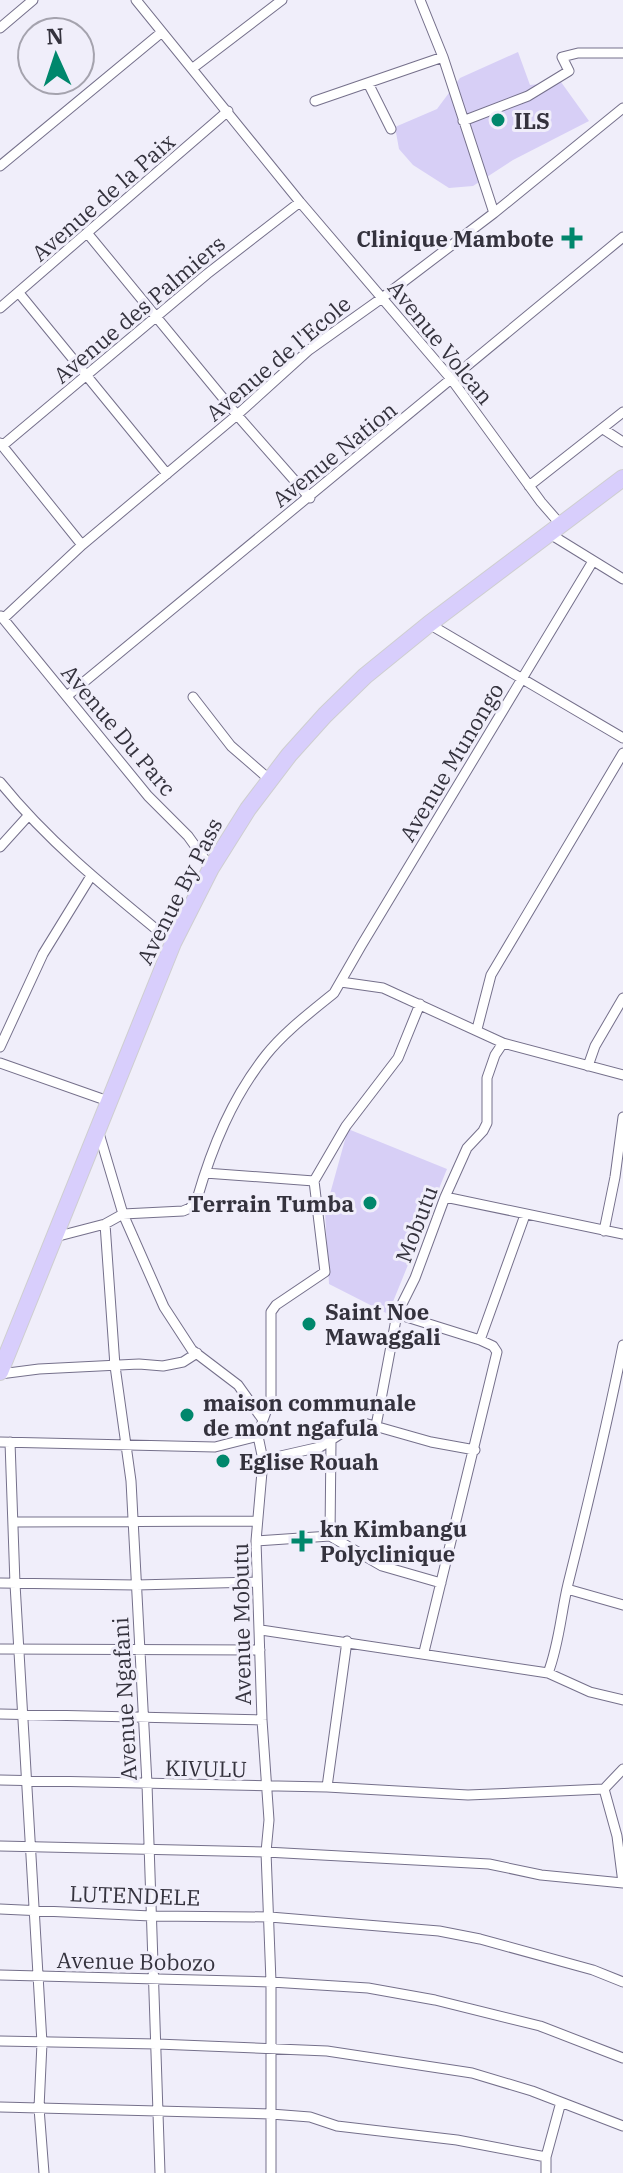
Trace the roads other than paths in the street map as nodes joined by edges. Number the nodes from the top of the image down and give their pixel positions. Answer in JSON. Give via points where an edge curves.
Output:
{"nodes":[{"id":1,"x":33,"y":0,"type":"edge"},
{"id":2,"x":136,"y":0,"type":"edge"},
{"id":3,"x":282,"y":0,"type":"edge"},
{"id":4,"x":420,"y":0,"type":"edge"},
{"id":5,"x":0,"y":28,"type":"edge"},
{"id":6,"x":162,"y":32,"type":"junction"},
{"id":7,"x":623,"y":53,"type":"edge"},
{"id":8,"x":443,"y":57,"type":"junction"},
{"id":9,"x":193,"y":68,"type":"junction"},
{"id":10,"x":368,"y":83,"type":"junction"},
{"id":11,"x":315,"y":101,"type":"dead end"},
{"id":12,"x":623,"y":108,"type":"edge"},
{"id":13,"x":228,"y":111,"type":"junction"},
{"id":14,"x":463,"y":121,"type":"junction"},
{"id":15,"x":391,"y":129,"type":"dead end"},
{"id":16,"x":0,"y":166,"type":"edge"},
{"id":17,"x":300,"y":202,"type":"junction"},
{"id":18,"x":494,"y":213,"type":"junction"},
{"id":19,"x":88,"y":234,"type":"junction"},
{"id":20,"x":623,"y":237,"type":"edge"},
{"id":21,"x":19,"y":293,"type":"junction"},
{"id":22,"x":382,"y":298,"type":"junction"},
{"id":23,"x":0,"y":308,"type":"edge"},
{"id":24,"x":156,"y":317,"type":"junction"},
{"id":25,"x":87,"y":374,"type":"junction"},
{"id":26,"x":452,"y":380,"type":"junction"},
{"id":27,"x":623,"y":412,"type":"edge"},
{"id":28,"x":237,"y":415,"type":"junction"},
{"id":29,"x":603,"y":429,"type":"junction"},
{"id":30,"x":623,"y":442,"type":"edge"},
{"id":31,"x":1,"y":444,"type":"edge"},
{"id":32,"x":167,"y":474,"type":"junction"},
{"id":33,"x":623,"y":478,"type":"edge"},
{"id":34,"x":529,"y":486,"type":"junction"},
{"id":35,"x":310,"y":498,"type":"junction"},
{"id":36,"x":555,"y":529,"type":"junction"},
{"id":37,"x":82,"y":545,"type":"junction"},
{"id":38,"x":593,"y":561,"type":"junction"},
{"id":39,"x":623,"y":579,"type":"edge"},
{"id":40,"x":2,"y":616,"type":"edge"},
{"id":41,"x":429,"y":624,"type":"junction"},
{"id":42,"x":521,"y":680,"type":"junction"},
{"id":43,"x":67,"y":696,"type":"junction"},
{"id":44,"x":193,"y":697,"type":"dead end"},
{"id":45,"x":623,"y":738,"type":"edge"},
{"id":46,"x":623,"y":753,"type":"edge"},
{"id":47,"x":270,"y":780,"type":"junction"},
{"id":48,"x":0,"y":782,"type":"edge"},
{"id":49,"x":28,"y":816,"type":"junction"},
{"id":50,"x":0,"y":847,"type":"edge"},
{"id":51,"x":211,"y":868,"type":"junction"},
{"id":52,"x":91,"y":876,"type":"junction"},
{"id":53,"x":173,"y":943,"type":"junction"},
{"id":54,"x":341,"y":982,"type":"junction"},
{"id":55,"x":623,"y":998,"type":"edge"},
{"id":56,"x":420,"y":1004,"type":"junction"},
{"id":57,"x":619,"y":1012,"type":"edge"},
{"id":58,"x":477,"y":1029,"type":"junction"},
{"id":59,"x":503,"y":1043,"type":"junction"},
{"id":60,"x":0,"y":1047,"type":"edge"},
{"id":61,"x":0,"y":1063,"type":"edge"},
{"id":62,"x":588,"y":1066,"type":"junction"},
{"id":63,"x":623,"y":1075,"type":"edge"},
{"id":64,"x":108,"y":1101,"type":"junction"},
{"id":65,"x":623,"y":1117,"type":"edge"},
{"id":66,"x":97,"y":1127,"type":"junction"},
{"id":67,"x":205,"y":1173,"type":"junction"},
{"id":68,"x":314,"y":1181,"type":"junction"},
{"id":69,"x":445,"y":1197,"type":"junction"},
{"id":70,"x":123,"y":1214,"type":"junction"},
{"id":71,"x":525,"y":1215,"type":"junction"},
{"id":72,"x":105,"y":1224,"type":"junction"},
{"id":73,"x":604,"y":1231,"type":"junction"},
{"id":74,"x":623,"y":1234,"type":"edge"},
{"id":75,"x":55,"y":1237,"type":"junction"},
{"id":76,"x":397,"y":1314,"type":"junction"},
{"id":77,"x":480,"y":1340,"type":"junction"},
{"id":78,"x":623,"y":1345,"type":"edge"},
{"id":79,"x":197,"y":1353,"type":"junction"},
{"id":80,"x":115,"y":1366,"type":"junction"},
{"id":81,"x":0,"y":1373,"type":"edge"},
{"id":82,"x":263,"y":1420,"type":"junction"},
{"id":83,"x":376,"y":1426,"type":"junction"},
{"id":84,"x":258,"y":1436,"type":"junction"},
{"id":85,"x":331,"y":1441,"type":"junction"},
{"id":86,"x":5,"y":1442,"type":"edge"},
{"id":87,"x":124,"y":1446,"type":"junction"},
{"id":88,"x":475,"y":1450,"type":"junction"},
{"id":89,"x":263,"y":1460,"type":"junction"},
{"id":90,"x":131,"y":1521,"type":"junction"},
{"id":91,"x":257,"y":1521,"type":"junction"},
{"id":92,"x":14,"y":1522,"type":"junction"},
{"id":93,"x":330,"y":1536,"type":"junction"},
{"id":94,"x":256,"y":1541,"type":"junction"},
{"id":95,"x":257,"y":1582,"type":"junction"},
{"id":96,"x":0,"y":1583,"type":"edge"},
{"id":97,"x":441,"y":1583,"type":"junction"},
{"id":98,"x":15,"y":1584,"type":"junction"},
{"id":99,"x":136,"y":1585,"type":"junction"},
{"id":100,"x":567,"y":1589,"type":"junction"},
{"id":101,"x":623,"y":1605,"type":"edge"},
{"id":102,"x":261,"y":1630,"type":"junction"},
{"id":103,"x":347,"y":1641,"type":"junction"},
{"id":104,"x":0,"y":1649,"type":"edge"},
{"id":105,"x":19,"y":1650,"type":"junction"},
{"id":106,"x":140,"y":1650,"type":"junction"},
{"id":107,"x":260,"y":1650,"type":"junction"},
{"id":108,"x":424,"y":1652,"type":"junction"},
{"id":109,"x":548,"y":1673,"type":"junction"},
{"id":110,"x":623,"y":1700,"type":"edge"},
{"id":111,"x":0,"y":1714,"type":"edge"},
{"id":112,"x":24,"y":1714,"type":"junction"},
{"id":113,"x":143,"y":1715,"type":"junction"},
{"id":114,"x":262,"y":1720,"type":"junction"},
{"id":115,"x":623,"y":1769,"type":"edge"},
{"id":116,"x":0,"y":1780,"type":"edge"},
{"id":117,"x":27,"y":1781,"type":"junction"},
{"id":118,"x":147,"y":1784,"type":"junction"},
{"id":119,"x":267,"y":1787,"type":"junction"},
{"id":120,"x":327,"y":1787,"type":"junction"},
{"id":121,"x":604,"y":1789,"type":"junction"},
{"id":122,"x":0,"y":1846,"type":"edge"},
{"id":123,"x":31,"y":1847,"type":"junction"},
{"id":124,"x":148,"y":1851,"type":"junction"},
{"id":125,"x":266,"y":1852,"type":"junction"},
{"id":126,"x":623,"y":1883,"type":"edge"},
{"id":127,"x":0,"y":1909,"type":"edge"},
{"id":128,"x":33,"y":1909,"type":"junction"},
{"id":129,"x":151,"y":1916,"type":"junction"},
{"id":130,"x":270,"y":1917,"type":"junction"},
{"id":131,"x":0,"y":1975,"type":"edge"},
{"id":132,"x":37,"y":1977,"type":"junction"},
{"id":133,"x":155,"y":1981,"type":"junction"},
{"id":134,"x":271,"y":1982,"type":"junction"},
{"id":135,"x":623,"y":1982,"type":"edge"},
{"id":136,"x":0,"y":2041,"type":"edge"},
{"id":137,"x":42,"y":2043,"type":"junction"},
{"id":138,"x":157,"y":2044,"type":"junction"},
{"id":139,"x":271,"y":2048,"type":"junction"},
{"id":140,"x":623,"y":2058,"type":"edge"},
{"id":141,"x":561,"y":2102,"type":"junction"},
{"id":142,"x":0,"y":2107,"type":"edge"},
{"id":143,"x":39,"y":2108,"type":"junction"},
{"id":144,"x":157,"y":2111,"type":"junction"},
{"id":145,"x":271,"y":2114,"type":"junction"},
{"id":146,"x":623,"y":2126,"type":"edge"},
{"id":147,"x":546,"y":2157,"type":"junction"},
{"id":148,"x":44,"y":2173,"type":"edge"},
{"id":149,"x":160,"y":2173,"type":"edge"},
{"id":150,"x":271,"y":2173,"type":"edge"},
{"id":151,"x":546,"y":2173,"type":"edge"}],
"edges":[{"from":1,"to":5,"type":"street"},
{"from":2,"to":6,"type":"street","name":"Avenue Volcan"},
{"from":3,"to":9,"type":"street"},
{"from":4,"to":8,"type":"street"},
{"from":6,"to":9,"type":"street","name":"Avenue Volcan"},
{"from":6,"to":16,"type":"street"},
{"from":7,"to":14,"type":"street","via":[[562,57],[569,71],[528,96]]},
{"from":8,"to":10,"type":"street"},
{"from":8,"to":14,"type":"street"},
{"from":9,"to":13,"type":"street","name":"Avenue Volcan"},
{"from":10,"to":11,"type":"street"},
{"from":10,"to":15,"type":"street"},
{"from":12,"to":18,"type":"street","name":"Avenue de l'Ecole"},
{"from":13,"to":17,"type":"street","name":"Avenue Volcan"},
{"from":13,"to":19,"type":"street","name":"Avenue de la Paix"},
{"from":14,"to":18,"type":"street"},
{"from":17,"to":22,"type":"street","name":"Avenue Volcan"},
{"from":17,"to":24,"type":"street","name":"Avenue des Palmiers"},
{"from":18,"to":22,"type":"street","name":"Avenue de l'Ecole"},
{"from":19,"to":21,"type":"street","name":"Avenue de la Paix"},
{"from":19,"to":24,"type":"street"},
{"from":20,"to":26,"type":"street","name":"Avenue Nation"},
{"from":21,"to":23,"type":"street","name":"Avenue de la Paix"},
{"from":21,"to":25,"type":"street"},
{"from":22,"to":26,"type":"street","name":"Avenue Volcan"},
{"from":22,"to":28,"type":"street","name":"Avenue de l'Ecole","via":[[309,350]]},
{"from":24,"to":25,"type":"street","name":"Avenue des Palmiers"},
{"from":24,"to":28,"type":"street"},
{"from":25,"to":31,"type":"street","name":"Avenue des Palmiers"},
{"from":25,"to":32,"type":"street"},
{"from":26,"to":34,"type":"street","name":"Avenue Volcan"},
{"from":26,"to":35,"type":"street","name":"Avenue Nation"},
{"from":27,"to":29,"type":"street"},
{"from":28,"to":32,"type":"street","name":"Avenue de l'Ecole"},
{"from":28,"to":35,"type":"street"},
{"from":29,"to":30,"type":"street"},
{"from":29,"to":34,"type":"street"},
{"from":31,"to":37,"type":"street"},
{"from":32,"to":37,"type":"street","name":"Avenue de l'Ecole"},
{"from":33,"to":36,"type":"highway","name":"Avenue By Pass"},
{"from":34,"to":36,"type":"street","name":"Avenue Volcan"},
{"from":35,"to":43,"type":"street","name":"Avenue Nation"},
{"from":36,"to":38,"type":"street","name":"Avenue Volcan"},
{"from":36,"to":41,"type":"highway","name":"Avenue By Pass"},
{"from":37,"to":40,"type":"street","name":"Avenue de l'Ecole"},
{"from":38,"to":39,"type":"street","name":"Avenue Volcan"},
{"from":38,"to":42,"type":"street","name":"Avenue Munongo"},
{"from":40,"to":43,"type":"street","name":"Avenue Du Parc"},
{"from":41,"to":42,"type":"street"},
{"from":41,"to":47,"type":"highway","name":"Avenue By Pass","via":[[339,701]]},
{"from":42,"to":45,"type":"street"},
{"from":42,"to":54,"type":"street","name":"Avenue Munongo"},
{"from":43,"to":51,"type":"street","name":"Avenue Du Parc"},
{"from":44,"to":47,"type":"street","via":[[231,746]]},
{"from":46,"to":58,"type":"street","via":[[496,966]]},
{"from":47,"to":51,"type":"highway","name":"Avenue By Pass"},
{"from":48,"to":49,"type":"street"},
{"from":49,"to":50,"type":"street"},
{"from":49,"to":52,"type":"street"},
{"from":51,"to":53,"type":"highway","name":"Avenue By Pass"},
{"from":52,"to":53,"type":"street"},
{"from":52,"to":60,"type":"street","via":[[43,954]]},
{"from":53,"to":64,"type":"highway","name":"Avenue By Pass"},
{"from":54,"to":56,"type":"street","via":[[383,988]]},
{"from":54,"to":67,"type":"street","name":"Avenue Munongo","via":[[265,1056],[228,1112]]},
{"from":55,"to":57,"type":"street"},
{"from":56,"to":58,"type":"street"},
{"from":56,"to":68,"type":"street","via":[[398,1058],[346,1126]]},
{"from":57,"to":62,"type":"street"},
{"from":58,"to":59,"type":"street"},
{"from":59,"to":62,"type":"street"},
{"from":59,"to":69,"type":"street","name":"Mobutu","via":[[487,1078],[487,1123],[467,1148]]},
{"from":61,"to":64,"type":"street"},
{"from":62,"to":63,"type":"street"},
{"from":64,"to":66,"type":"highway","name":"Avenue By Pass"},
{"from":65,"to":73,"type":"street"},
{"from":66,"to":70,"type":"street"},
{"from":66,"to":75,"type":"highway","name":"Avenue By Pass"},
{"from":67,"to":68,"type":"street"},
{"from":67,"to":70,"type":"street","name":"Avenue Munongo","via":[[190,1208]]},
{"from":68,"to":82,"type":"street","name":"Avenue Mobutu","via":[[325,1272],[271,1312],[271,1398]]},
{"from":69,"to":71,"type":"street"},
{"from":69,"to":76,"type":"street","name":"Mobutu"},
{"from":70,"to":72,"type":"street"},
{"from":70,"to":79,"type":"street","via":[[164,1307]]},
{"from":71,"to":73,"type":"street"},
{"from":71,"to":77,"type":"street"},
{"from":72,"to":75,"type":"street"},
{"from":72,"to":80,"type":"street","name":"Avenue Ngafani"},
{"from":73,"to":74,"type":"street"},
{"from":75,"to":81,"type":"highway","name":"Avenue By Pass"},
{"from":76,"to":77,"type":"street"},
{"from":76,"to":83,"type":"street","name":"Mobutu"},
{"from":77,"to":88,"type":"street","via":[[497,1352]]},
{"from":78,"to":100,"type":"street"},
{"from":79,"to":80,"type":"street","via":[[173,1364]]},
{"from":79,"to":82,"type":"street","via":[[238,1385]]},
{"from":80,"to":81,"type":"street"},
{"from":80,"to":87,"type":"street","name":"Avenue Ngafani"},
{"from":82,"to":84,"type":"street","name":"Avenue Mobutu"},
{"from":83,"to":85,"type":"street","via":[[355,1426]]},
{"from":83,"to":88,"type":"street"},
{"from":84,"to":87,"type":"street","via":[[215,1447]]},
{"from":84,"to":89,"type":"street","name":"Avenue Mobutu"},
{"from":85,"to":89,"type":"street"},
{"from":85,"to":93,"type":"street"},
{"from":86,"to":87,"type":"street"},
{"from":86,"to":92,"type":"street"},
{"from":87,"to":90,"type":"street","name":"Avenue Ngafani"},
{"from":88,"to":97,"type":"street"},
{"from":89,"to":91,"type":"street","name":"Avenue Mobutu"},
{"from":90,"to":91,"type":"street"},
{"from":90,"to":92,"type":"street"},
{"from":90,"to":99,"type":"street","name":"Avenue Ngafani"},
{"from":91,"to":94,"type":"street","name":"Avenue Mobutu"},
{"from":92,"to":98,"type":"street"},
{"from":93,"to":94,"type":"street"},
{"from":93,"to":97,"type":"street","via":[[382,1566]]},
{"from":94,"to":95,"type":"street","name":"Avenue Mobutu"},
{"from":95,"to":99,"type":"street"},
{"from":95,"to":102,"type":"street","name":"Avenue Mobutu"},
{"from":96,"to":98,"type":"street"},
{"from":97,"to":108,"type":"street"},
{"from":98,"to":99,"type":"street"},
{"from":98,"to":105,"type":"street"},
{"from":99,"to":106,"type":"street","name":"Avenue Ngafani"},
{"from":100,"to":101,"type":"street"},
{"from":100,"to":109,"type":"street"},
{"from":102,"to":103,"type":"street"},
{"from":102,"to":107,"type":"street","name":"Avenue Mobutu"},
{"from":103,"to":108,"type":"street"},
{"from":103,"to":120,"type":"street"},
{"from":104,"to":105,"type":"street"},
{"from":105,"to":106,"type":"street"},
{"from":105,"to":112,"type":"street"},
{"from":106,"to":107,"type":"street"},
{"from":106,"to":113,"type":"street","name":"Avenue Ngafani"},
{"from":107,"to":114,"type":"street","name":"Avenue Mobutu"},
{"from":108,"to":109,"type":"street"},
{"from":109,"to":110,"type":"street"},
{"from":111,"to":112,"type":"street"},
{"from":112,"to":113,"type":"street"},
{"from":112,"to":117,"type":"street"},
{"from":113,"to":114,"type":"street"},
{"from":113,"to":118,"type":"street","name":"Avenue Ngafani"},
{"from":114,"to":119,"type":"street","name":"Avenue Mobutu"},
{"from":115,"to":121,"type":"street"},
{"from":116,"to":117,"type":"street","name":"KIVULU"},
{"from":117,"to":118,"type":"street","name":"KIVULU"},
{"from":117,"to":123,"type":"street"},
{"from":118,"to":119,"type":"street","name":"KIVULU"},
{"from":118,"to":124,"type":"street","name":"Avenue Ngafani"},
{"from":119,"to":120,"type":"street","name":"KIVULU"},
{"from":119,"to":125,"type":"street","name":"Avenue Mobutu"},
{"from":120,"to":121,"type":"street","name":"KIVULU","via":[[468,1795]]},
{"from":121,"to":126,"type":"street"},
{"from":122,"to":123,"type":"street"},
{"from":123,"to":124,"type":"street"},
{"from":123,"to":128,"type":"street"},
{"from":124,"to":125,"type":"street"},
{"from":124,"to":129,"type":"street","name":"Avenue Ngafani"},
{"from":125,"to":126,"type":"street","via":[[489,1864]]},
{"from":125,"to":130,"type":"street","name":"Avenue Mobutu"},
{"from":127,"to":128,"type":"street","name":"LUTENDELE"},
{"from":128,"to":129,"type":"street","name":"LUTENDELE"},
{"from":128,"to":132,"type":"street"},
{"from":129,"to":130,"type":"street","name":"LUTENDELE"},
{"from":129,"to":133,"type":"street","name":"Avenue Ngafani"},
{"from":130,"to":134,"type":"street","name":"Avenue Mobutu"},
{"from":130,"to":135,"type":"street","name":"LUTENDELE","via":[[480,1939]]},
{"from":131,"to":132,"type":"street","name":"Avenue Bobozo"},
{"from":132,"to":133,"type":"street","name":"Avenue Bobozo"},
{"from":132,"to":137,"type":"street"},
{"from":133,"to":134,"type":"street","name":"Avenue Bobozo"},
{"from":133,"to":138,"type":"street","name":"Avenue Ngafani"},
{"from":134,"to":139,"type":"street","name":"Avenue Mobutu"},
{"from":134,"to":140,"type":"street","name":"Avenue Bobozo","via":[[368,1988],[435,2000],[540,2026]]},
{"from":136,"to":137,"type":"street"},
{"from":137,"to":138,"type":"street"},
{"from":137,"to":143,"type":"street"},
{"from":138,"to":139,"type":"street"},
{"from":138,"to":144,"type":"street","name":"Avenue Ngafani"},
{"from":139,"to":141,"type":"street","via":[[457,2069]]},
{"from":139,"to":145,"type":"street","name":"Avenue Mobutu"},
{"from":141,"to":146,"type":"street"},
{"from":141,"to":147,"type":"street"},
{"from":142,"to":143,"type":"street"},
{"from":143,"to":144,"type":"street"},
{"from":143,"to":148,"type":"street"},
{"from":144,"to":145,"type":"street"},
{"from":144,"to":149,"type":"street","name":"Avenue Ngafani"},
{"from":145,"to":147,"type":"street"},
{"from":145,"to":150,"type":"street","name":"Avenue Mobutu"},
{"from":147,"to":151,"type":"street"}]}
